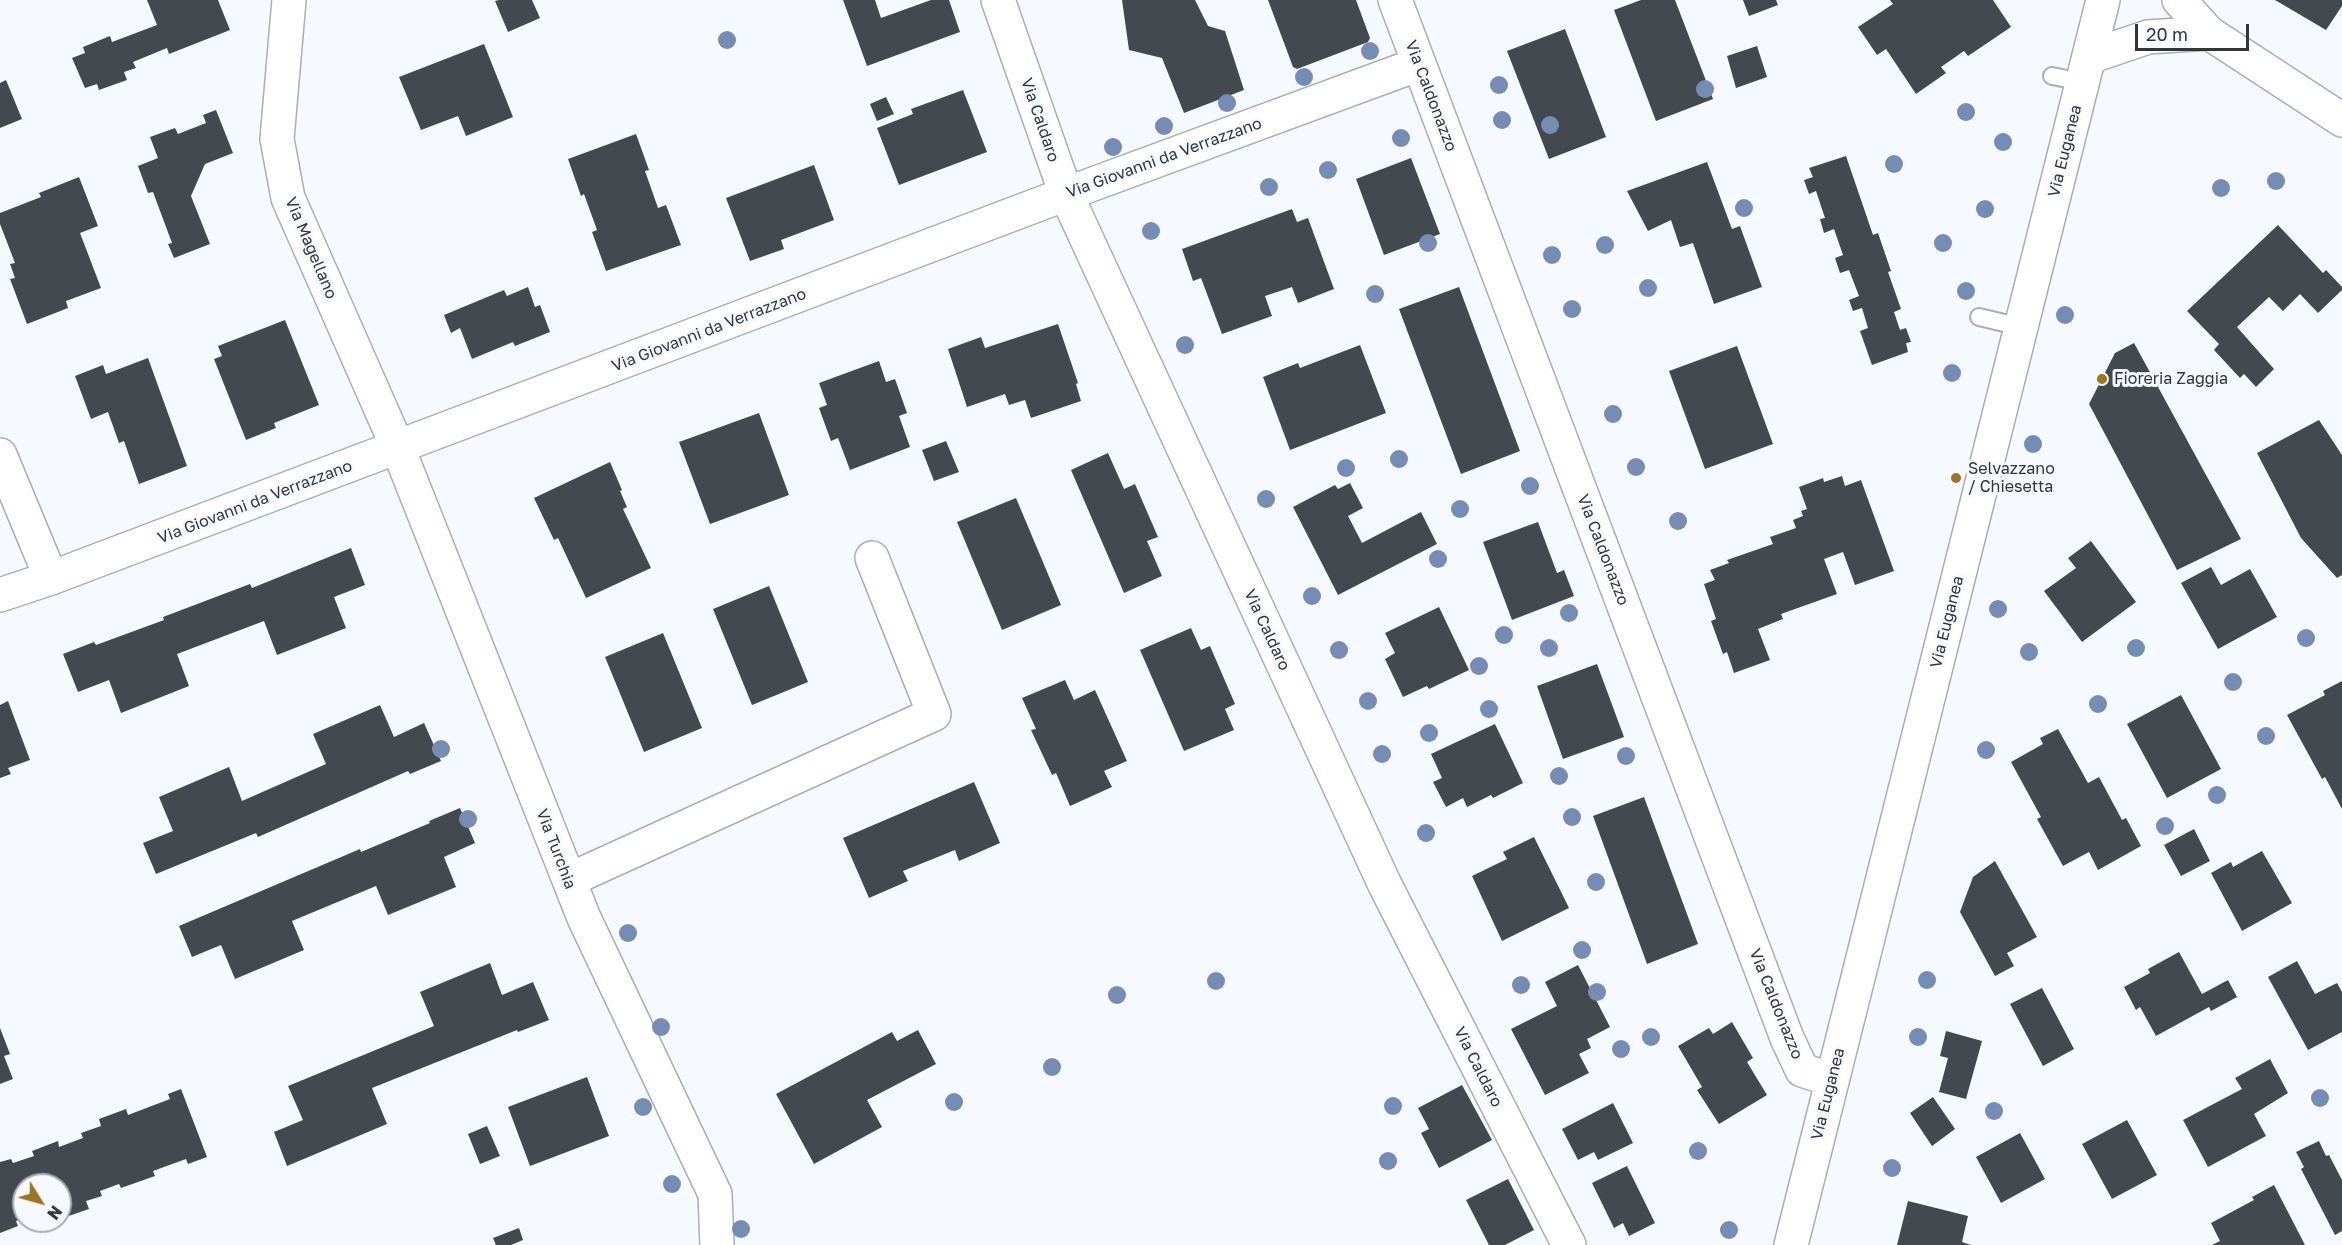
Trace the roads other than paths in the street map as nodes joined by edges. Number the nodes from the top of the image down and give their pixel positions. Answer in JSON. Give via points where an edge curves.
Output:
{"nodes":[{"id":1,"x":289,"y":0,"type":"edge"},
{"id":2,"x":998,"y":0,"type":"edge"},
{"id":3,"x":1395,"y":0,"type":"edge"},
{"id":4,"x":2103,"y":0,"type":"edge"},
{"id":5,"x":2179,"y":0,"type":"edge"},
{"id":6,"x":2209,"y":33,"type":"junction"},
{"id":7,"x":1419,"y":64,"type":"junction"},
{"id":8,"x":2074,"y":72,"type":"junction"},
{"id":9,"x":2342,"y":120,"type":"edge"},
{"id":10,"x":1066,"y":194,"type":"junction"},
{"id":11,"x":1979,"y":317,"type":"dead end"},
{"id":12,"x":2021,"y":327,"type":"junction"},
{"id":13,"x":398,"y":448,"type":"junction"},
{"id":14,"x":0,"y":455,"type":"edge"},
{"id":15,"x":872,"y":558,"type":"dead end"},
{"id":16,"x":51,"y":578,"type":"junction"},
{"id":17,"x":0,"y":595,"type":"edge"},
{"id":18,"x":569,"y":880,"type":"junction"},
{"id":19,"x":1832,"y":1080,"type":"junction"},
{"id":20,"x":717,"y":1245,"type":"edge"},
{"id":21,"x":1569,"y":1245,"type":"edge"},
{"id":22,"x":1791,"y":1245,"type":"edge"}],
"edges":[{"from":1,"to":13,"type":"street","name":"Via Magellano","via":[[277,139],[288,198]]},
{"from":2,"to":10,"type":"street","name":"Via Caldaro"},
{"from":3,"to":7,"type":"street","name":"Via Caldonazzo"},
{"from":4,"to":8,"type":"street","name":"Via Euganea"},
{"from":5,"to":6,"type":"street"},
{"from":6,"to":8,"type":"street","via":[[2148,37]]},
{"from":6,"to":9,"type":"street"},
{"from":7,"to":10,"type":"street","name":"Via Giovanni da Verrazzano"},
{"from":7,"to":19,"type":"street","name":"Via Caldonazzo","via":[[1787,1038],[1802,1070]]},
{"from":8,"to":12,"type":"street","name":"Via Euganea"},
{"from":10,"to":13,"type":"street","name":"Via Giovanni da Verrazzano"},
{"from":10,"to":21,"type":"street","name":"Via Caldaro","via":[[1385,885]]},
{"from":11,"to":12,"type":"lane"},
{"from":12,"to":19,"type":"street","name":"Via Euganea"},
{"from":13,"to":16,"type":"street","name":"Via Giovanni da Verrazzano"},
{"from":13,"to":18,"type":"street","name":"Via Turchia"},
{"from":14,"to":16,"type":"street"},
{"from":15,"to":18,"type":"street","via":[[934,714]]},
{"from":16,"to":17,"type":"street","name":"Via Giovanni da Verrazzano"},
{"from":18,"to":20,"type":"street","name":"Via Turchia","via":[[715,1194]]},
{"from":19,"to":22,"type":"street","name":"Via Euganea"}]}
